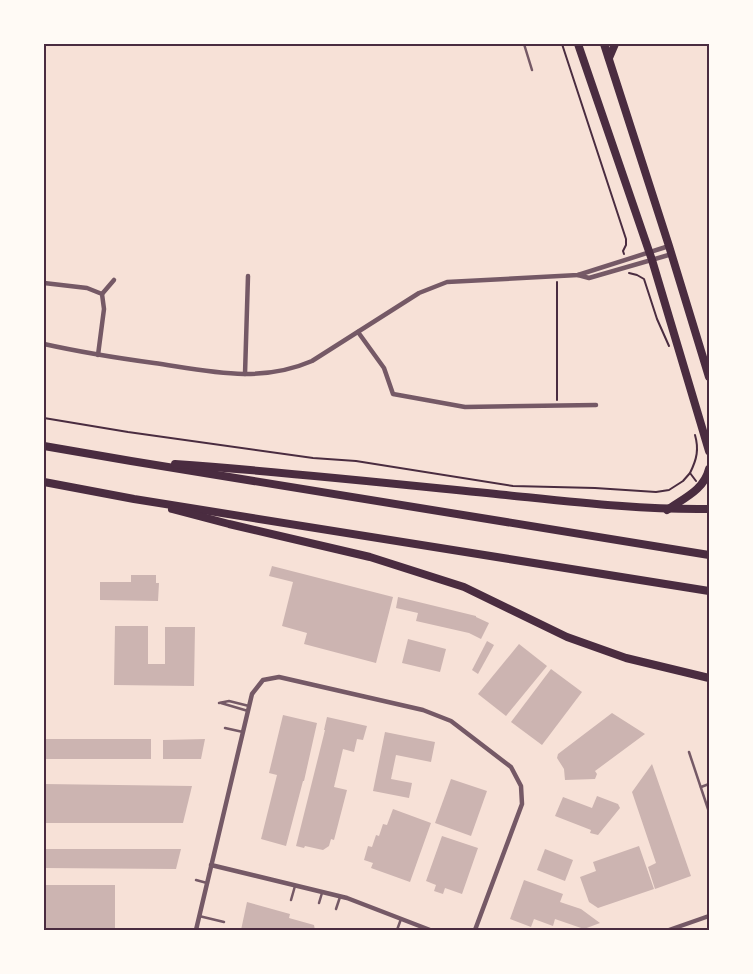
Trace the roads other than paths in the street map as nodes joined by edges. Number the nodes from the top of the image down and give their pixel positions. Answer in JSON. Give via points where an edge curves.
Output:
{"nodes":[{"id":1,"x":524,"y":44,"type":"edge"},
{"id":2,"x":578,"y":44,"type":"edge"},
{"id":3,"x":604,"y":44,"type":"edge"},
{"id":4,"x":615,"y":44,"type":"edge"},
{"id":5,"x":609,"y":58,"type":"junction"},
{"id":6,"x":532,"y":70,"type":"dead end"},
{"id":7,"x":671,"y":250,"type":"junction"},
{"id":8,"x":650,"y":257,"type":"junction"},
{"id":9,"x":578,"y":275,"type":"junction"},
{"id":10,"x":248,"y":276,"type":"dead end"},
{"id":11,"x":114,"y":280,"type":"dead end"},
{"id":12,"x":44,"y":283,"type":"edge"},
{"id":13,"x":102,"y":294,"type":"junction"},
{"id":14,"x":358,"y":332,"type":"junction"},
{"id":15,"x":44,"y":344,"type":"edge"},
{"id":16,"x":98,"y":355,"type":"junction"},
{"id":17,"x":245,"y":374,"type":"junction"},
{"id":18,"x":709,"y":377,"type":"edge"},
{"id":19,"x":596,"y":406,"type":"dead end"},
{"id":20,"x":44,"y":446,"type":"edge"},
{"id":21,"x":709,"y":451,"type":"edge"},
{"id":22,"x":131,"y":462,"type":"junction"},
{"id":23,"x":709,"y":468,"type":"edge"},
{"id":24,"x":44,"y":482,"type":"edge"},
{"id":25,"x":134,"y":498,"type":"junction"},
{"id":26,"x":709,"y":509,"type":"edge"},
{"id":27,"x":667,"y":510,"type":"junction"},
{"id":28,"x":709,"y":556,"type":"edge"},
{"id":29,"x":709,"y":591,"type":"edge"},
{"id":30,"x":709,"y":677,"type":"edge"},
{"id":31,"x":249,"y":708,"type":"junction"},
{"id":32,"x":225,"y":728,"type":"dead end"},
{"id":33,"x":243,"y":732,"type":"junction"},
{"id":34,"x":689,"y":752,"type":"dead end"},
{"id":35,"x":709,"y":784,"type":"edge"},
{"id":36,"x":701,"y":787,"type":"junction"},
{"id":37,"x":709,"y":812,"type":"edge"},
{"id":38,"x":211,"y":865,"type":"junction"},
{"id":39,"x":196,"y":880,"type":"dead end"},
{"id":40,"x":207,"y":883,"type":"junction"},
{"id":41,"x":295,"y":885,"type":"junction"},
{"id":42,"x":322,"y":891,"type":"junction"},
{"id":43,"x":340,"y":896,"type":"junction"},
{"id":44,"x":291,"y":900,"type":"dead end"},
{"id":45,"x":319,"y":903,"type":"dead end"},
{"id":46,"x":336,"y":909,"type":"dead end"},
{"id":47,"x":199,"y":916,"type":"junction"},
{"id":48,"x":709,"y":916,"type":"edge"},
{"id":49,"x":401,"y":919,"type":"junction"},
{"id":50,"x":224,"y":922,"type":"dead end"},
{"id":51,"x":196,"y":930,"type":"edge"},
{"id":52,"x":397,"y":930,"type":"edge"},
{"id":53,"x":430,"y":930,"type":"edge"},
{"id":54,"x":475,"y":930,"type":"edge"},
{"id":55,"x":669,"y":930,"type":"edge"}],
"edges":[{"from":1,"to":6,"type":"lane"},
{"from":2,"to":8,"type":"highway"},
{"from":3,"to":5,"type":"highway"},
{"from":4,"to":5,"type":"highway"},
{"from":5,"to":7,"type":"highway"},
{"from":7,"to":8,"type":"street"},
{"from":7,"to":8,"type":"street"},
{"from":7,"to":18,"type":"highway"},
{"from":8,"to":9,"type":"street"},
{"from":8,"to":9,"type":"street","via":[[588,278]]},
{"from":8,"to":21,"type":"highway"},
{"from":9,"to":14,"type":"street","via":[[448,282],[419,293]]},
{"from":10,"to":17,"type":"street"},
{"from":11,"to":13,"type":"street"},
{"from":12,"to":13,"type":"street","via":[[87,288]]},
{"from":13,"to":16,"type":"street","via":[[104,309]]},
{"from":14,"to":17,"type":"street","via":[[293,369]]},
{"from":14,"to":19,"type":"street","via":[[384,368],[393,394],[465,407]]},
{"from":15,"to":16,"type":"street"},
{"from":16,"to":17,"type":"street"},
{"from":20,"to":22,"type":"highway"},
{"from":22,"to":27,"type":"highway","via":[[275,471]]},
{"from":22,"to":28,"type":"highway"},
{"from":23,"to":27,"type":"highway","via":[[707,479],[700,487]]},
{"from":24,"to":25,"type":"highway"},
{"from":25,"to":29,"type":"highway"},
{"from":25,"to":30,"type":"highway","via":[[370,557],[464,587],[567,636],[626,658]]},
{"from":26,"to":27,"type":"highway"},
{"from":31,"to":31,"type":"lane","via":[[219,703],[229,701]]},
{"from":31,"to":33,"type":"street"},
{"from":31,"to":54,"type":"street","via":[[252,694],[263,680],[279,676],[437,714],[511,767],[521,786],[522,804]]},
{"from":32,"to":33,"type":"lane"},
{"from":33,"to":38,"type":"street"},
{"from":34,"to":36,"type":"lane"},
{"from":35,"to":36,"type":"lane"},
{"from":36,"to":37,"type":"lane"},
{"from":38,"to":40,"type":"street"},
{"from":38,"to":41,"type":"street"},
{"from":39,"to":40,"type":"lane"},
{"from":40,"to":47,"type":"street"},
{"from":41,"to":42,"type":"street"},
{"from":41,"to":44,"type":"lane"},
{"from":42,"to":43,"type":"street"},
{"from":42,"to":45,"type":"lane"},
{"from":43,"to":46,"type":"lane"},
{"from":43,"to":49,"type":"street"},
{"from":47,"to":50,"type":"lane"},
{"from":47,"to":51,"type":"street"},
{"from":48,"to":55,"type":"street"},
{"from":49,"to":52,"type":"lane"},
{"from":49,"to":53,"type":"street"}]}
